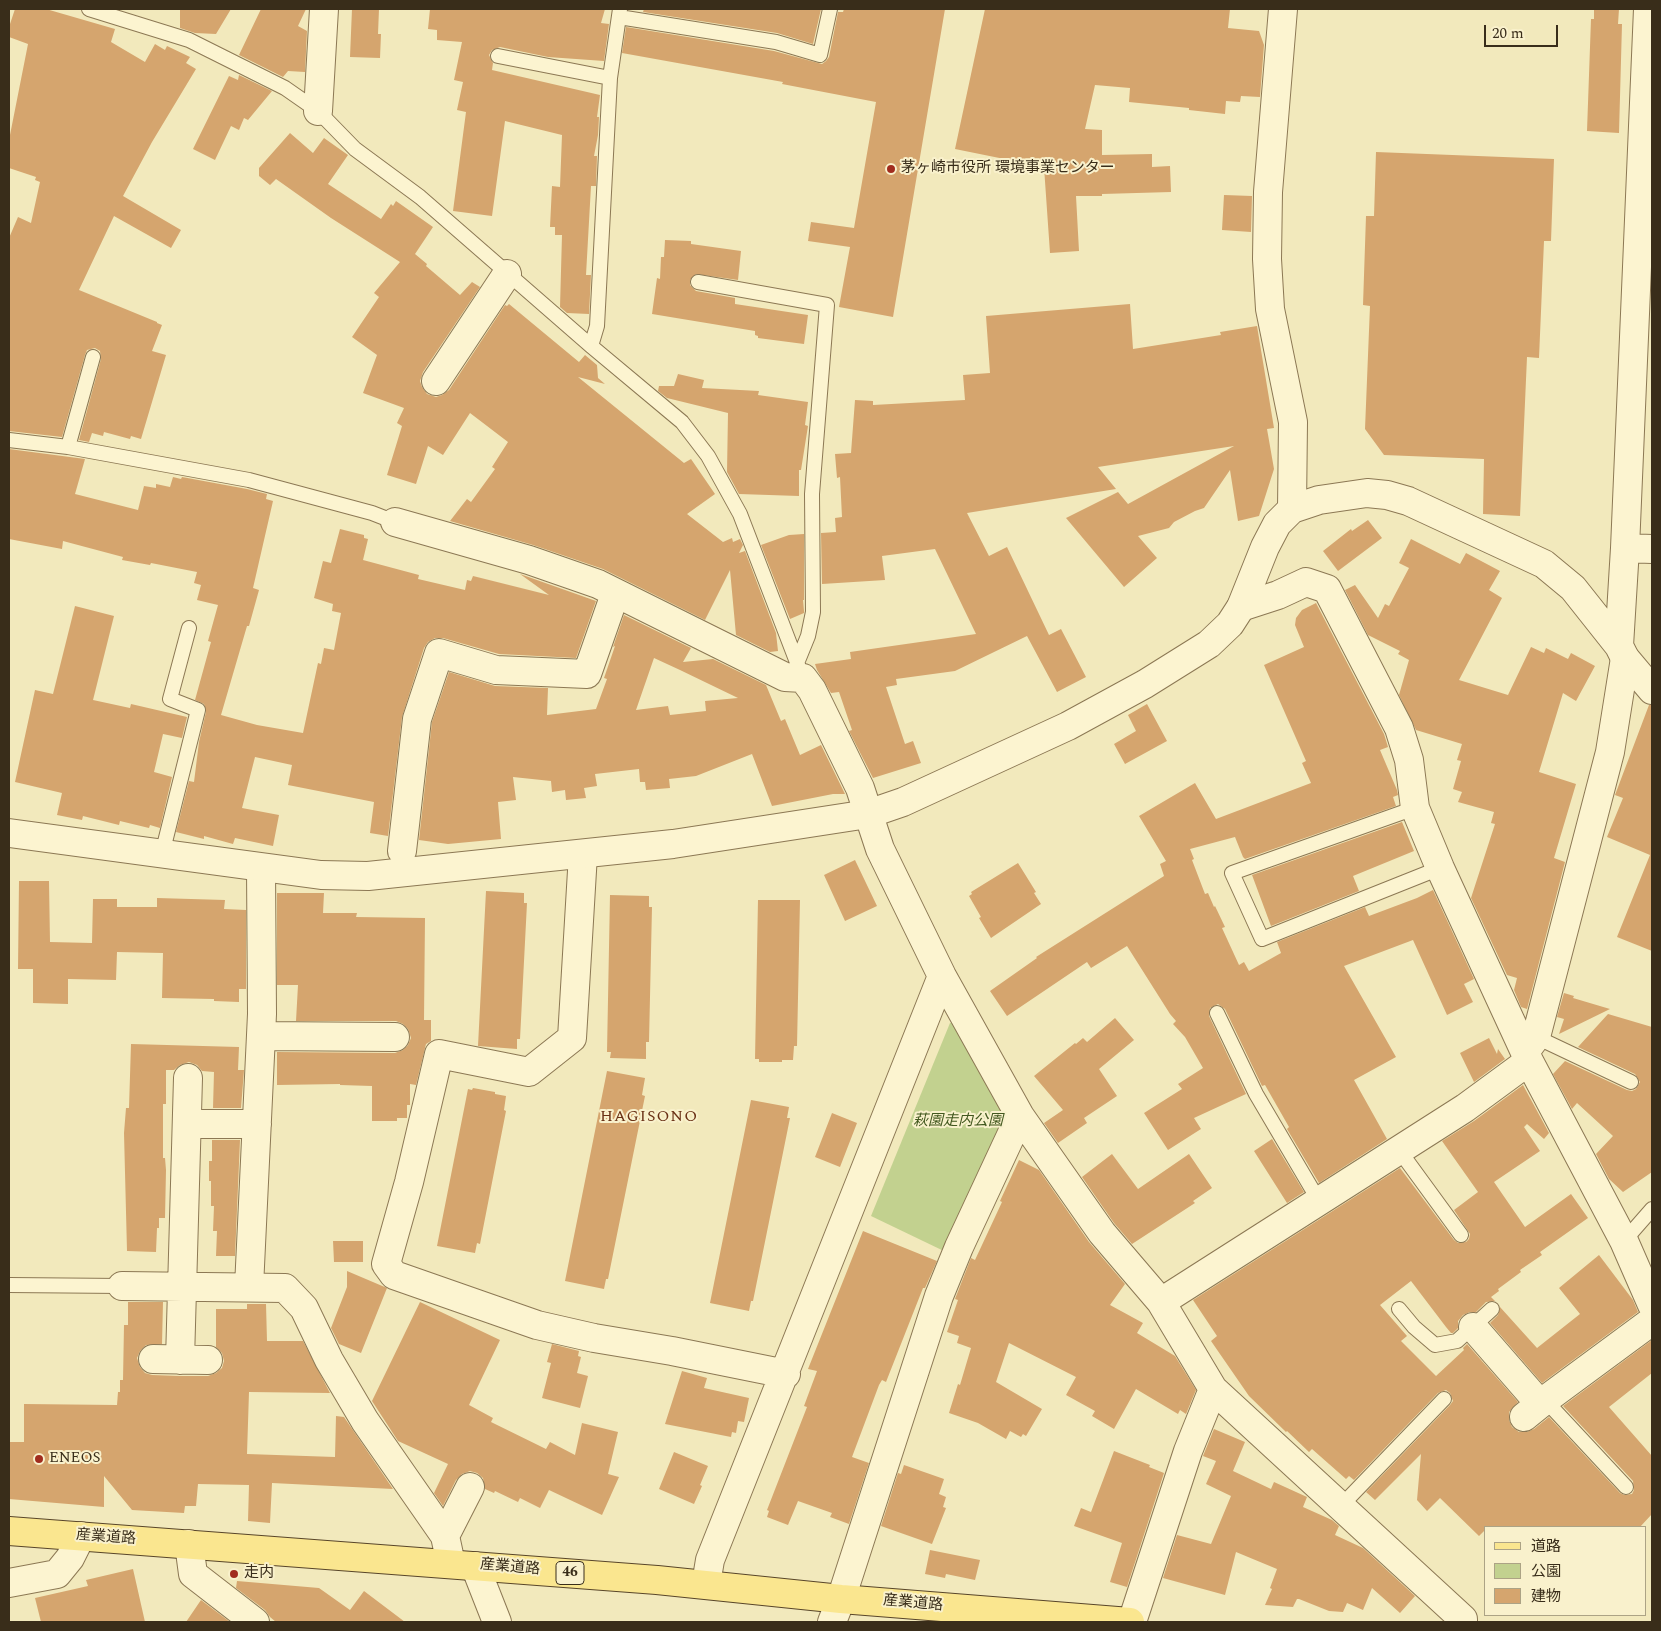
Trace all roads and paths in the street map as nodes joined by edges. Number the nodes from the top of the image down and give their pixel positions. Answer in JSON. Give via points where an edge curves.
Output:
{"nodes":[{"id":1,"x":89,"y":9,"type":"edge"},
{"id":2,"x":324,"y":9,"type":"edge"},
{"id":3,"x":830,"y":9,"type":"edge"},
{"id":4,"x":1284,"y":9,"type":"edge"},
{"id":5,"x":1648,"y":9,"type":"edge"},
{"id":6,"x":619,"y":13,"type":"edge"},
{"id":7,"x":498,"y":56,"type":"dead end"},
{"id":8,"x":610,"y":78,"type":"junction"},
{"id":9,"x":318,"y":111,"type":"junction"},
{"id":10,"x":507,"y":274,"type":"junction"},
{"id":11,"x":698,"y":282,"type":"dead end"},
{"id":12,"x":590,"y":346,"type":"junction"},
{"id":13,"x":93,"y":357,"type":"dead end"},
{"id":14,"x":436,"y":381,"type":"dead end"},
{"id":15,"x":9,"y":440,"type":"edge"},
{"id":16,"x":68,"y":447,"type":"junction"},
{"id":17,"x":1292,"y":509,"type":"junction"},
{"id":18,"x":395,"y":522,"type":"joint"},
{"id":19,"x":1625,"y":548,"type":"junction"},
{"id":20,"x":1652,"y":549,"type":"edge"},
{"id":21,"x":615,"y":594,"type":"junction"},
{"id":22,"x":1242,"y":607,"type":"junction"},
{"id":23,"x":189,"y":628,"type":"dead end"},
{"id":24,"x":1622,"y":652,"type":"junction"},
{"id":25,"x":800,"y":671,"type":"junction"},
{"id":26,"x":1652,"y":690,"type":"edge"},
{"id":27,"x":1415,"y":808,"type":"junction"},
{"id":28,"x":868,"y":814,"type":"junction"},
{"id":29,"x":9,"y":833,"type":"edge"},
{"id":30,"x":402,"y":851,"type":"dead end"},
{"id":31,"x":162,"y":854,"type":"junction"},
{"id":32,"x":583,"y":854,"type":"junction"},
{"id":33,"x":261,"y":868,"type":"junction"},
{"id":34,"x":1440,"y":868,"type":"junction"},
{"id":35,"x":942,"y":976,"type":"junction"},
{"id":36,"x":1217,"y":1012,"type":"dead end"},
{"id":37,"x":261,"y":1036,"type":"junction"},
{"id":38,"x":395,"y":1037,"type":"dead end"},
{"id":39,"x":1530,"y":1050,"type":"junction"},
{"id":40,"x":188,"y":1078,"type":"dead end"},
{"id":41,"x":1631,"y":1082,"type":"dead end"},
{"id":42,"x":1020,"y":1116,"type":"junction"},
{"id":43,"x":187,"y":1124,"type":"junction"},
{"id":44,"x":257,"y":1124,"type":"junction"},
{"id":45,"x":1399,"y":1150,"type":"junction"},
{"id":46,"x":1319,"y":1201,"type":"junction"},
{"id":47,"x":1652,"y":1209,"type":"edge"},
{"id":48,"x":1461,"y":1235,"type":"dead end"},
{"id":49,"x":1624,"y":1241,"type":"junction"},
{"id":50,"x":9,"y":1285,"type":"edge"},
{"id":51,"x":122,"y":1286,"type":"joint"},
{"id":52,"x":182,"y":1286,"type":"junction"},
{"id":53,"x":249,"y":1287,"type":"junction"},
{"id":54,"x":1162,"y":1302,"type":"junction"},
{"id":55,"x":1652,"y":1305,"type":"edge"},
{"id":56,"x":1399,"y":1309,"type":"dead end"},
{"id":57,"x":1482,"y":1318,"type":"joint"},
{"id":58,"x":1652,"y":1321,"type":"edge"},
{"id":59,"x":153,"y":1359,"type":"dead end"},
{"id":60,"x":180,"y":1360,"type":"junction"},
{"id":61,"x":208,"y":1360,"type":"dead end"},
{"id":62,"x":786,"y":1374,"type":"junction"},
{"id":63,"x":1212,"y":1389,"type":"junction"},
{"id":64,"x":1444,"y":1400,"type":"dead end"},
{"id":65,"x":1537,"y":1407,"type":"junction"},
{"id":66,"x":470,"y":1487,"type":"dead end"},
{"id":67,"x":1626,"y":1488,"type":"dead end"},
{"id":68,"x":1340,"y":1507,"type":"junction"},
{"id":69,"x":9,"y":1531,"type":"edge"},
{"id":70,"x":81,"y":1536,"type":"junction"},
{"id":71,"x":445,"y":1536,"type":"junction"},
{"id":72,"x":189,"y":1544,"type":"junction"},
{"id":73,"x":463,"y":1565,"type":"junction"},
{"id":74,"x":9,"y":1583,"type":"edge"},
{"id":75,"x":706,"y":1584,"type":"junction"},
{"id":76,"x":837,"y":1610,"type":"edge"},
{"id":77,"x":255,"y":1622,"type":"edge"},
{"id":78,"x":497,"y":1622,"type":"edge"},
{"id":79,"x":1131,"y":1622,"type":"edge"},
{"id":80,"x":1463,"y":1622,"type":"edge"}],
"edges":[{"from":1,"to":9,"type":"lane","via":[[188,40],[285,88]]},
{"from":2,"to":9,"type":"street"},
{"from":3,"to":6,"type":"lane","via":[[820,55],[776,42]]},
{"from":4,"to":17,"type":"street","via":[[1268,192],[1267,259],[1270,309],[1293,422]]},
{"from":5,"to":19,"type":"street"},
{"from":6,"to":8,"type":"lane"},
{"from":7,"to":8,"type":"lane"},
{"from":8,"to":12,"type":"lane","via":[[597,326]]},
{"from":9,"to":10,"type":"lane","via":[[355,149],[420,197]]},
{"from":10,"to":12,"type":"lane"},
{"from":10,"to":14,"type":"street"},
{"from":11,"to":25,"type":"lane","via":[[827,305],[812,494],[813,612]]},
{"from":12,"to":25,"type":"lane","via":[[682,422],[708,456],[740,514]]},
{"from":13,"to":16,"type":"lane"},
{"from":15,"to":16,"type":"lane"},
{"from":16,"to":18,"type":"lane","via":[[249,480]]},
{"from":17,"to":22,"type":"street","via":[[1277,524],[1265,547]]},
{"from":17,"to":24,"type":"street","via":[[1319,500],[1367,493],[1408,501],[1544,564],[1573,588]]},
{"from":18,"to":21,"type":"street","via":[[529,560],[598,584]]},
{"from":19,"to":20,"type":"street"},
{"from":19,"to":24,"type":"street"},
{"from":21,"to":25,"type":"street","via":[[785,677]]},
{"from":21,"to":30,"type":"street","via":[[586,674],[496,670],[439,652],[417,720]]},
{"from":22,"to":27,"type":"street","via":[[1306,582],[1327,590],[1399,728],[1409,760]]},
{"from":22,"to":28,"type":"street","via":[[1209,644],[1145,684],[982,767]]},
{"from":23,"to":31,"type":"lane","via":[[170,700],[198,710]]},
{"from":24,"to":26,"type":"street"},
{"from":24,"to":39,"type":"street","via":[[1610,752]]},
{"from":25,"to":28,"type":"street","via":[[860,788]]},
{"from":27,"to":34,"type":"street"},
{"from":27,"to":34,"type":"lane","via":[[1232,873],[1262,938]]},
{"from":28,"to":32,"type":"street","via":[[673,844]]},
{"from":28,"to":35,"type":"street","via":[[880,849]]},
{"from":29,"to":31,"type":"street"},
{"from":31,"to":33,"type":"street"},
{"from":32,"to":33,"type":"street","via":[[368,876],[321,875]]},
{"from":32,"to":62,"type":"street","via":[[572,1038],[529,1072],[439,1054],[386,1264],[394,1275],[537,1325]]},
{"from":33,"to":37,"type":"street"},
{"from":34,"to":39,"type":"street"},
{"from":35,"to":42,"type":"street"},
{"from":35,"to":62,"type":"street"},
{"from":36,"to":46,"type":"lane","via":[[1256,1094]]},
{"from":37,"to":38,"type":"street"},
{"from":37,"to":44,"type":"street"},
{"from":39,"to":41,"type":"lane"},
{"from":39,"to":45,"type":"street","via":[[1465,1108]]},
{"from":39,"to":49,"type":"street"},
{"from":40,"to":43,"type":"street"},
{"from":42,"to":54,"type":"street","via":[[1102,1234]]},
{"from":42,"to":76,"type":"street","via":[[939,1296]]},
{"from":43,"to":44,"type":"street"},
{"from":43,"to":52,"type":"street"},
{"from":44,"to":53,"type":"street"},
{"from":45,"to":46,"type":"street"},
{"from":45,"to":48,"type":"lane"},
{"from":46,"to":54,"type":"street"},
{"from":47,"to":49,"type":"lane"},
{"from":49,"to":55,"type":"street"},
{"from":50,"to":51,"type":"lane"},
{"from":51,"to":52,"type":"street"},
{"from":52,"to":53,"type":"street"},
{"from":52,"to":60,"type":"street"},
{"from":53,"to":71,"type":"street","via":[[285,1288],[304,1308],[329,1360],[365,1421]]},
{"from":54,"to":63,"type":"street"},
{"from":56,"to":57,"type":"lane","via":[[1436,1345],[1457,1341]]},
{"from":57,"to":65,"type":"street"},
{"from":58,"to":65,"type":"street"},
{"from":59,"to":60,"type":"street"},
{"from":60,"to":61,"type":"street"},
{"from":62,"to":75,"type":"street","via":[[710,1560]]},
{"from":63,"to":68,"type":"street"},
{"from":63,"to":79,"type":"street"},
{"from":64,"to":68,"type":"lane"},
{"from":65,"to":67,"type":"lane"},
{"from":66,"to":71,"type":"street"},
{"from":68,"to":80,"type":"street"},
{"from":69,"to":70,"type":"main road","name":"産業道路","number":"46"},
{"from":70,"to":72,"type":"main road","name":"産業道路","number":"46"},
{"from":70,"to":74,"type":"street","via":[[70,1558],[56,1574]]},
{"from":71,"to":73,"type":"street"},
{"from":72,"to":73,"type":"main road","name":"産業道路","number":"46"},
{"from":72,"to":77,"type":"street","via":[[193,1574]]},
{"from":73,"to":75,"type":"main road","name":"産業道路","number":"46"},
{"from":73,"to":78,"type":"street"},
{"from":75,"to":76,"type":"main road","name":"産業道路","number":"46"},
{"from":76,"to":79,"type":"main road","name":"産業道路","number":"46"}]}
